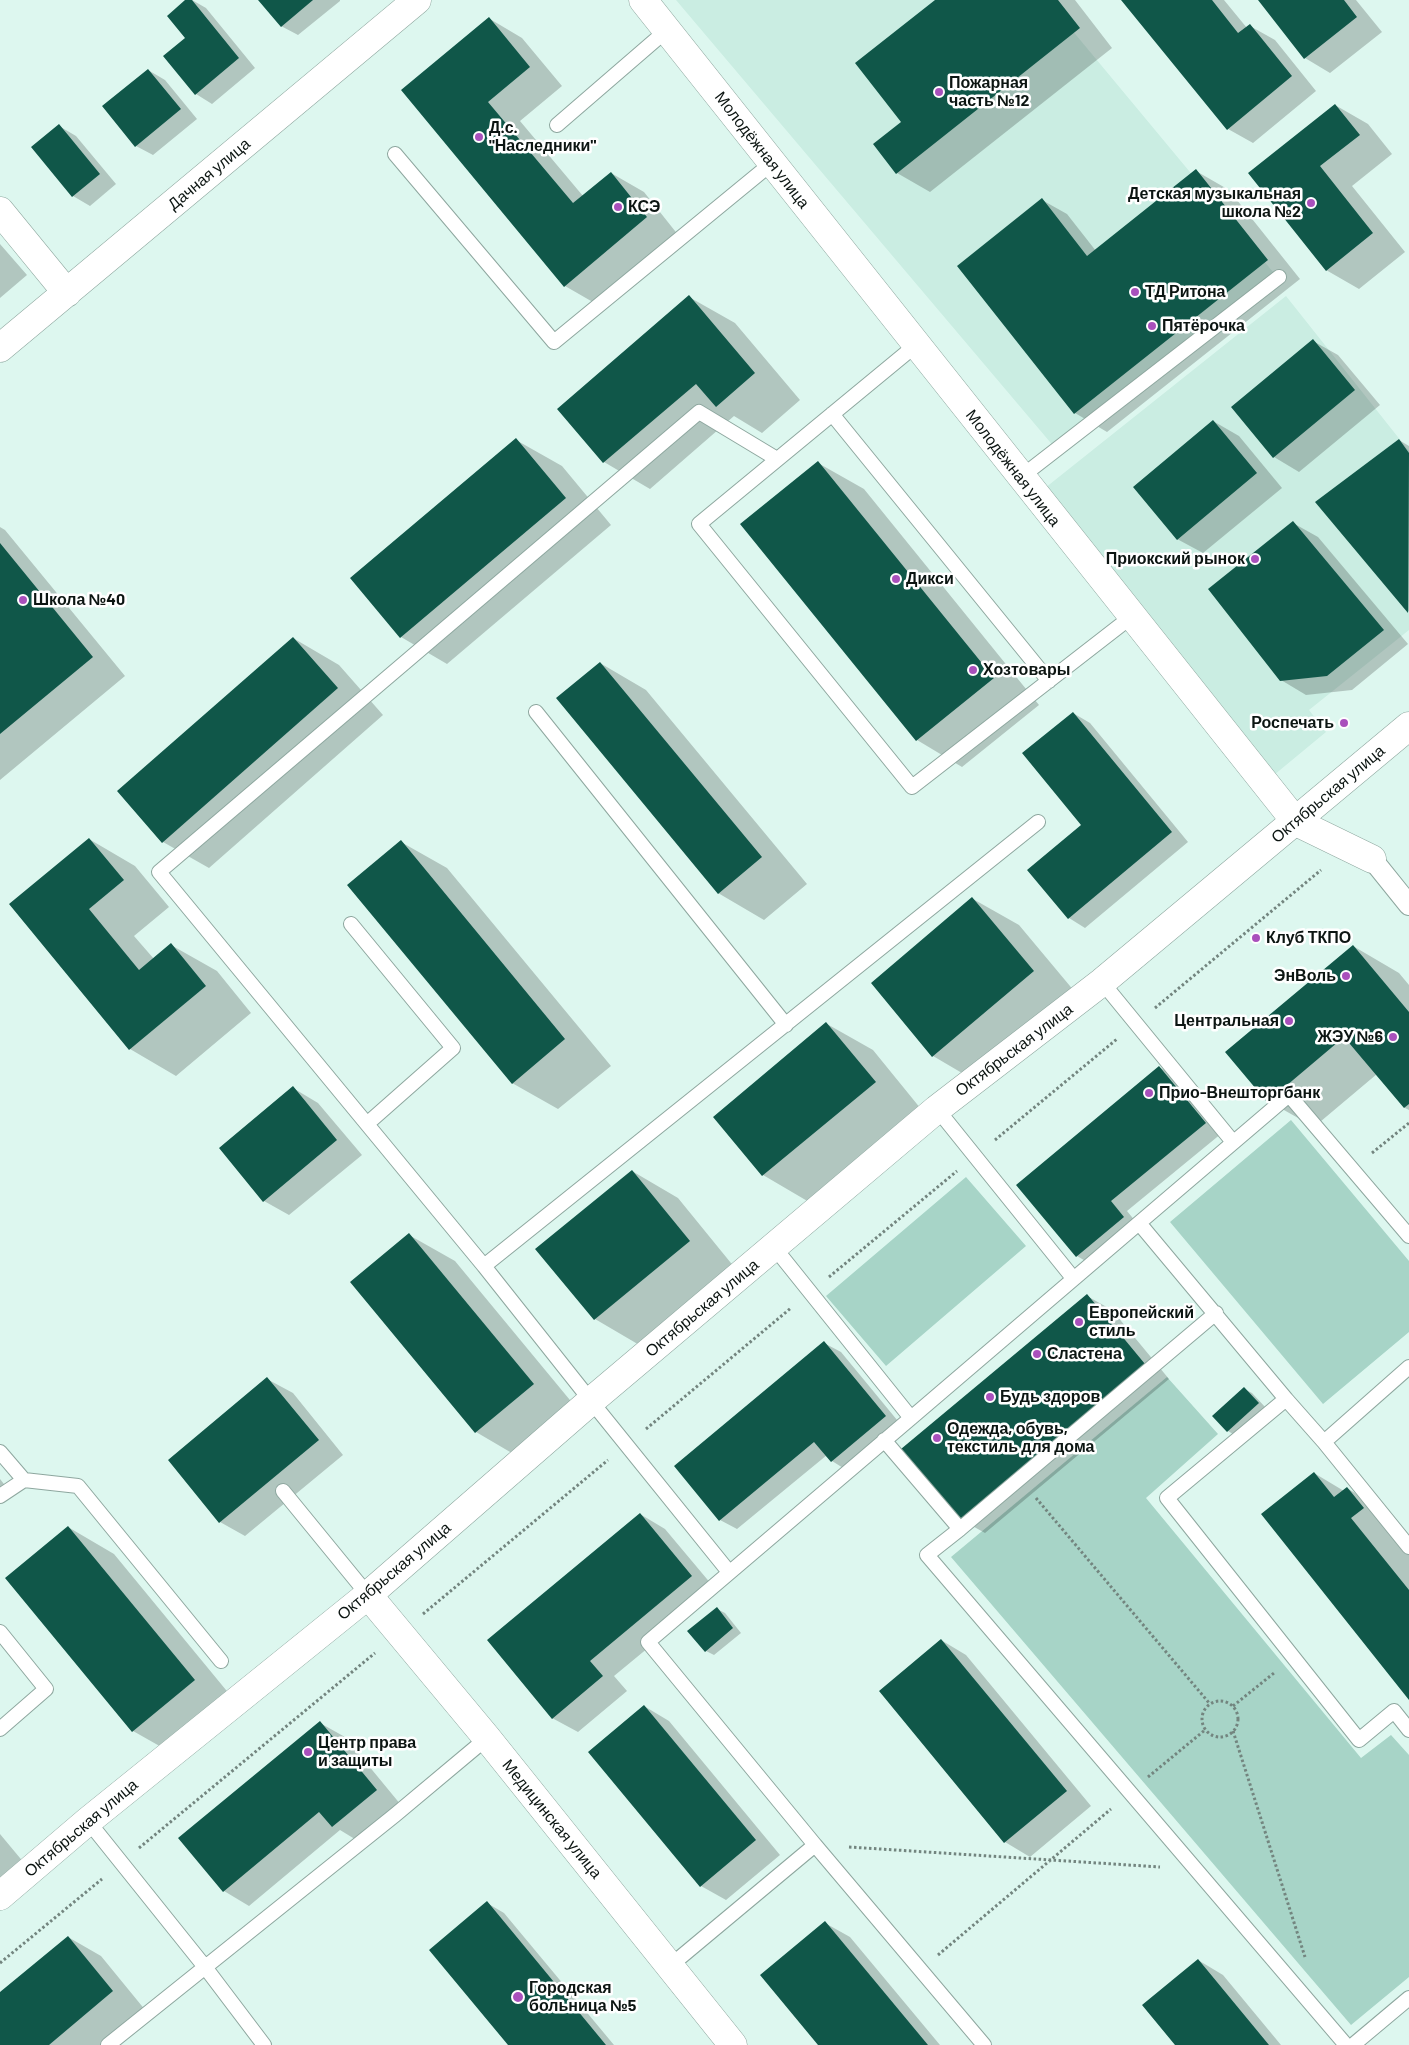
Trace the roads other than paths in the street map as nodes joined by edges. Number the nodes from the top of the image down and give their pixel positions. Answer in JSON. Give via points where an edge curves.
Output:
{"nodes":[{"id":1,"x":417,"y":0,"type":"edge"},
{"id":2,"x":643,"y":0,"type":"edge"},
{"id":3,"x":667,"y":30,"type":"junction"},
{"id":4,"x":557,"y":125,"type":"dead end"},
{"id":5,"x":395,"y":154,"type":"dead end"},
{"id":6,"x":772,"y":164,"type":"junction"},
{"id":7,"x":0,"y":211,"type":"edge"},
{"id":8,"x":1279,"y":277,"type":"dead end"},
{"id":9,"x":67,"y":293,"type":"junction"},
{"id":10,"x":916,"y":344,"type":"junction"},
{"id":11,"x":0,"y":348,"type":"edge"},
{"id":12,"x":832,"y":414,"type":"junction"},
{"id":13,"x":777,"y":459,"type":"junction"},
{"id":14,"x":1020,"y":477,"type":"junction"},
{"id":15,"x":1132,"y":617,"type":"junction"},
{"id":16,"x":1049,"y":681,"type":"junction"},
{"id":17,"x":536,"y":712,"type":"dead end"},
{"id":18,"x":1409,"y":726,"type":"edge"},
{"id":19,"x":1038,"y":822,"type":"dead end"},
{"id":20,"x":1296,"y":822,"type":"junction"},
{"id":21,"x":1360,"y":853,"type":"joint"},
{"id":22,"x":1409,"y":905,"type":"edge"},
{"id":23,"x":351,"y":924,"type":"dead end"},
{"id":24,"x":1102,"y":982,"type":"junction"},
{"id":25,"x":786,"y":1025,"type":"junction"},
{"id":26,"x":937,"y":1109,"type":"junction"},
{"id":27,"x":368,"y":1123,"type":"junction"},
{"id":28,"x":1233,"y":1142,"type":"junction"},
{"id":29,"x":1139,"y":1223,"type":"junction"},
{"id":30,"x":1409,"y":1236,"type":"edge"},
{"id":31,"x":774,"y":1247,"type":"junction"},
{"id":32,"x":484,"y":1266,"type":"junction"},
{"id":33,"x":1073,"y":1278,"type":"junction"},
{"id":34,"x":1216,"y":1314,"type":"junction"},
{"id":35,"x":1409,"y":1367,"type":"edge"},
{"id":36,"x":1286,"y":1399,"type":"junction"},
{"id":37,"x":591,"y":1402,"type":"junction"},
{"id":38,"x":910,"y":1418,"type":"junction"},
{"id":39,"x":884,"y":1440,"type":"junction"},
{"id":40,"x":1324,"y":1442,"type":"junction"},
{"id":41,"x":0,"y":1452,"type":"edge"},
{"id":42,"x":24,"y":1480,"type":"junction"},
{"id":43,"x":283,"y":1491,"type":"dead end"},
{"id":44,"x":0,"y":1496,"type":"edge"},
{"id":45,"x":960,"y":1529,"type":"junction"},
{"id":46,"x":1409,"y":1547,"type":"edge"},
{"id":47,"x":729,"y":1572,"type":"junction"},
{"id":48,"x":368,"y":1595,"type":"junction"},
{"id":49,"x":0,"y":1632,"type":"edge"},
{"id":50,"x":221,"y":1661,"type":"dead end"},
{"id":51,"x":0,"y":1729,"type":"edge"},
{"id":52,"x":1409,"y":1730,"type":"edge"},
{"id":53,"x":487,"y":1738,"type":"junction"},
{"id":54,"x":88,"y":1821,"type":"junction"},
{"id":55,"x":815,"y":1845,"type":"junction"},
{"id":56,"x":0,"y":1896,"type":"edge"},
{"id":57,"x":670,"y":1966,"type":"junction"},
{"id":58,"x":205,"y":1967,"type":"junction"},
{"id":59,"x":1409,"y":1998,"type":"edge"},
{"id":60,"x":108,"y":2045,"type":"edge"},
{"id":61,"x":264,"y":2045,"type":"edge"},
{"id":62,"x":733,"y":2045,"type":"edge"},
{"id":63,"x":984,"y":2045,"type":"edge"},
{"id":64,"x":1346,"y":2045,"type":"edge"},
{"id":65,"x":1353,"y":2045,"type":"edge"}],
"edges":[{"from":1,"to":9,"type":"street","name":"Дачная улица"},
{"from":2,"to":3,"type":"street","name":"Молодёжная улица"},
{"from":3,"to":4,"type":"lane"},
{"from":3,"to":6,"type":"street","name":"Молодёжная улица"},
{"from":5,"to":6,"type":"lane","via":[[554,342]]},
{"from":6,"to":10,"type":"street","name":"Молодёжная улица"},
{"from":7,"to":9,"type":"street"},
{"from":8,"to":14,"type":"lane"},
{"from":9,"to":11,"type":"street","name":"Дачная улица"},
{"from":10,"to":12,"type":"lane"},
{"from":10,"to":14,"type":"street","name":"Молодёжная улица"},
{"from":12,"to":13,"type":"lane"},
{"from":12,"to":16,"type":"lane"},
{"from":13,"to":16,"type":"lane","via":[[699,524],[912,787]]},
{"from":13,"to":27,"type":"lane","via":[[699,412],[159,872]]},
{"from":14,"to":15,"type":"street","name":"Молодёжная улица"},
{"from":15,"to":16,"type":"lane"},
{"from":15,"to":20,"type":"street","name":"Молодёжная улица"},
{"from":17,"to":25,"type":"lane"},
{"from":18,"to":20,"type":"street","name":"Октябрьская улица"},
{"from":19,"to":25,"type":"lane"},
{"from":20,"to":21,"type":"street","name":"Молодёжная улица"},
{"from":20,"to":24,"type":"street","name":"Октябрьская улица"},
{"from":21,"to":22,"type":"street","name":"Молодёжная улица"},
{"from":23,"to":27,"type":"lane","via":[[453,1048]]},
{"from":24,"to":26,"type":"street","name":"Октябрьская улица"},
{"from":24,"to":28,"type":"lane"},
{"from":25,"to":32,"type":"lane"},
{"from":26,"to":31,"type":"street","name":"Октябрьская улица"},
{"from":26,"to":33,"type":"lane"},
{"from":27,"to":32,"type":"lane"},
{"from":28,"to":29,"type":"lane"},
{"from":28,"to":30,"type":"lane","via":[[1289,1095]]},
{"from":29,"to":33,"type":"lane"},
{"from":29,"to":34,"type":"lane"},
{"from":31,"to":37,"type":"street","name":"Октябрьская улица"},
{"from":31,"to":38,"type":"lane"},
{"from":32,"to":37,"type":"lane"},
{"from":33,"to":38,"type":"lane"},
{"from":34,"to":36,"type":"lane"},
{"from":34,"to":45,"type":"lane"},
{"from":35,"to":40,"type":"lane"},
{"from":36,"to":40,"type":"lane"},
{"from":36,"to":52,"type":"lane","via":[[1167,1498],[1359,1740],[1394,1711]]},
{"from":37,"to":47,"type":"lane"},
{"from":37,"to":48,"type":"street","name":"Октябрьская улица"},
{"from":38,"to":39,"type":"lane"},
{"from":39,"to":45,"type":"lane"},
{"from":39,"to":47,"type":"lane"},
{"from":40,"to":46,"type":"lane"},
{"from":41,"to":42,"type":"lane"},
{"from":42,"to":44,"type":"lane"},
{"from":42,"to":50,"type":"lane","via":[[78,1486]]},
{"from":43,"to":48,"type":"lane"},
{"from":45,"to":64,"type":"lane","via":[[927,1555]]},
{"from":47,"to":55,"type":"lane","via":[[648,1642]]},
{"from":48,"to":53,"type":"street","name":"Медицинская улица"},
{"from":48,"to":54,"type":"street","name":"Октябрьская улица"},
{"from":49,"to":51,"type":"lane","via":[[46,1689]]},
{"from":53,"to":57,"type":"street","name":"Медицинская улица"},
{"from":53,"to":58,"type":"lane"},
{"from":54,"to":56,"type":"street","name":"Октябрьская улица"},
{"from":54,"to":58,"type":"lane"},
{"from":55,"to":57,"type":"lane"},
{"from":55,"to":63,"type":"lane"},
{"from":57,"to":62,"type":"street","name":"Медицинская улица"},
{"from":58,"to":60,"type":"lane"},
{"from":58,"to":61,"type":"lane"},
{"from":59,"to":65,"type":"lane"}]}
